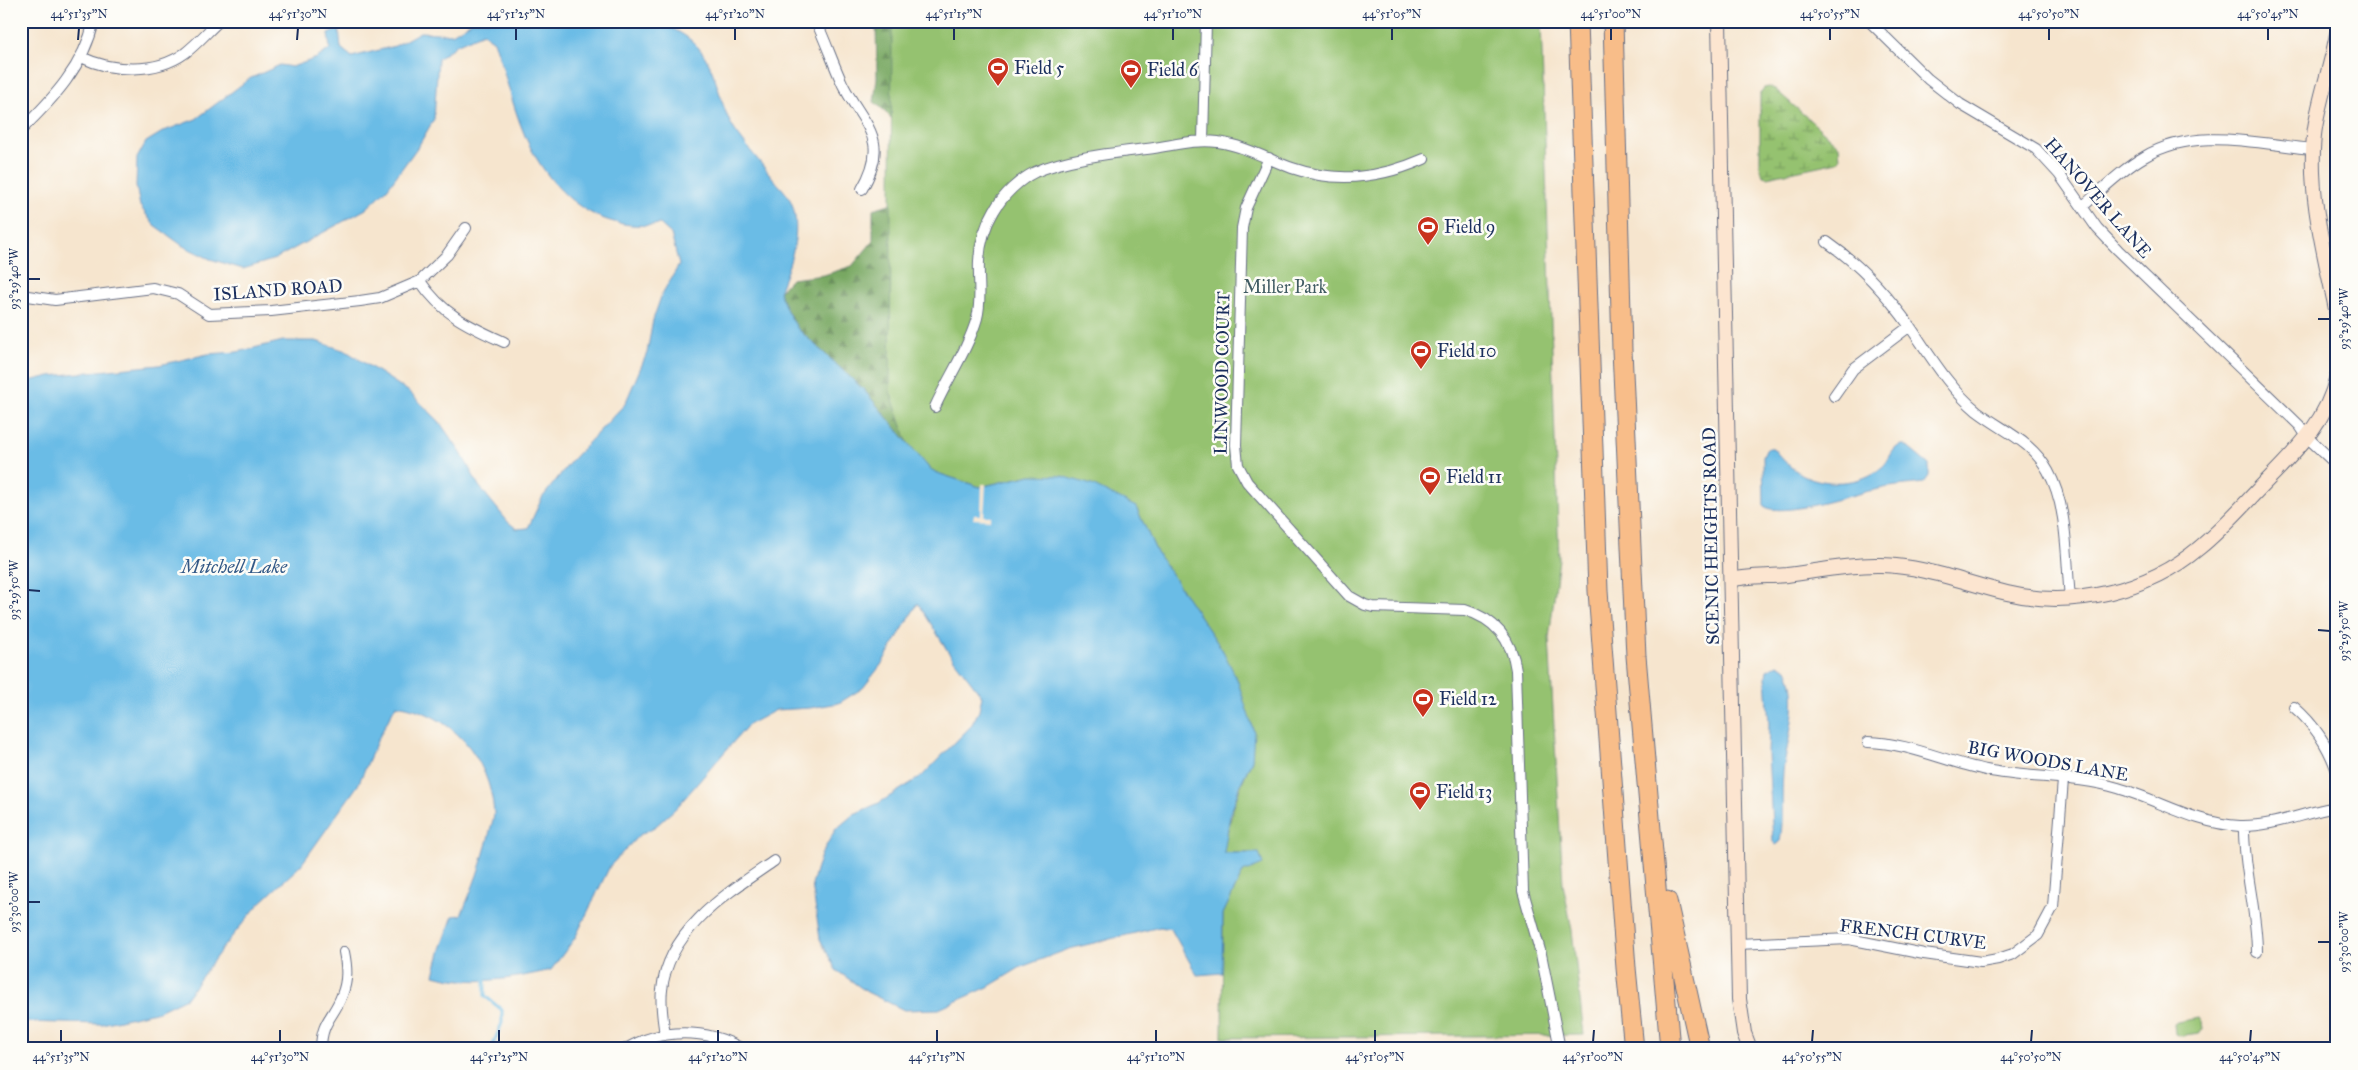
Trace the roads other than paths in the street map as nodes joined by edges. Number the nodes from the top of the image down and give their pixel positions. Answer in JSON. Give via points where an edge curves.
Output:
{"nodes":[{"id":1,"x":94,"y":21,"type":"edge"},
{"id":2,"x":219,"y":21,"type":"edge"},
{"id":3,"x":816,"y":21,"type":"edge"},
{"id":4,"x":1206,"y":21,"type":"edge"},
{"id":5,"x":1568,"y":21,"type":"edge"},
{"id":6,"x":1578,"y":21,"type":"edge"},
{"id":7,"x":1613,"y":21,"type":"edge"},
{"id":8,"x":1622,"y":21,"type":"edge"},
{"id":9,"x":1719,"y":21,"type":"edge"},
{"id":10,"x":1869,"y":21,"type":"edge"},
{"id":11,"x":2337,"y":34,"type":"edge"},
{"id":12,"x":81,"y":57,"type":"junction"},
{"id":13,"x":21,"y":130,"type":"edge"},
{"id":14,"x":1203,"y":141,"type":"junction"},
{"id":15,"x":2313,"y":149,"type":"junction"},
{"id":16,"x":1269,"y":158,"type":"junction"},
{"id":17,"x":1424,"y":159,"type":"dead end"},
{"id":18,"x":862,"y":189,"type":"dead end"},
{"id":19,"x":1618,"y":200,"type":"junction"},
{"id":20,"x":1584,"y":205,"type":"junction"},
{"id":21,"x":2082,"y":207,"type":"junction"},
{"id":22,"x":466,"y":228,"type":"dead end"},
{"id":23,"x":1827,"y":242,"type":"dead end"},
{"id":24,"x":420,"y":281,"type":"junction"},
{"id":25,"x":21,"y":295,"type":"edge"},
{"id":26,"x":2337,"y":314,"type":"edge"},
{"id":27,"x":1910,"y":326,"type":"junction"},
{"id":28,"x":504,"y":342,"type":"dead end"},
{"id":29,"x":2337,"y":376,"type":"edge"},
{"id":30,"x":1834,"y":396,"type":"dead end"},
{"id":31,"x":935,"y":407,"type":"dead end"},
{"id":32,"x":2308,"y":438,"type":"junction"},
{"id":33,"x":2337,"y":465,"type":"edge"},
{"id":34,"x":1731,"y":580,"type":"junction"},
{"id":35,"x":2070,"y":598,"type":"junction"},
{"id":36,"x":1636,"y":656,"type":"junction"},
{"id":37,"x":2294,"y":707,"type":"dead end"},
{"id":38,"x":1868,"y":742,"type":"dead end"},
{"id":39,"x":2337,"y":771,"type":"edge"},
{"id":40,"x":2063,"y":780,"type":"junction"},
{"id":41,"x":2337,"y":807,"type":"edge"},
{"id":42,"x":2244,"y":826,"type":"junction"},
{"id":43,"x":774,"y":861,"type":"dead end"},
{"id":44,"x":1738,"y":944,"type":"junction"},
{"id":45,"x":344,"y":952,"type":"dead end"},
{"id":46,"x":2257,"y":952,"type":"dead end"},
{"id":47,"x":665,"y":1035,"type":"junction"},
{"id":48,"x":322,"y":1049,"type":"edge"},
{"id":49,"x":626,"y":1049,"type":"edge"},
{"id":50,"x":742,"y":1049,"type":"edge"},
{"id":51,"x":1560,"y":1049,"type":"edge"},
{"id":52,"x":1634,"y":1049,"type":"edge"},
{"id":53,"x":1670,"y":1049,"type":"edge"},
{"id":54,"x":1700,"y":1049,"type":"edge"},
{"id":55,"x":1750,"y":1049,"type":"edge"}],
"edges":[{"from":1,"to":12,"type":"street"},
{"from":2,"to":12,"type":"street","via":[[184,53],[152,67],[114,67]]},
{"from":3,"to":18,"type":"street","via":[[842,84],[869,125],[874,159]]},
{"from":4,"to":14,"type":"street"},
{"from":5,"to":20,"type":"highway","via":[[1574,141]]},
{"from":6,"to":20,"type":"highway"},
{"from":7,"to":19,"type":"highway"},
{"from":8,"to":19,"type":"highway"},
{"from":9,"to":34,"type":"street","name":"SCENIC HEIGHTS ROAD"},
{"from":10,"to":21,"type":"street","name":"HANOVER LANE","via":[[1928,79],[1960,104],[2036,149]]},
{"from":11,"to":15,"type":"street"},
{"from":12,"to":13,"type":"street","via":[[57,92]]},
{"from":14,"to":16,"type":"street","via":[[1244,148]]},
{"from":14,"to":31,"type":"street","via":[[1050,167],[1012,188],[995,210],[984,235],[979,262],[977,318]]},
{"from":15,"to":21,"type":"street","via":[[2225,139],[2192,140],[2168,146],[2125,170]]},
{"from":15,"to":26,"type":"street","via":[[2313,194]]},
{"from":16,"to":17,"type":"street","via":[[1314,174],[1350,178],[1394,172]]},
{"from":16,"to":51,"type":"street","name":"LINWOOD COURT","via":[[1246,208],[1242,228],[1237,352],[1238,465],[1247,482],[1349,596],[1373,606],[1466,610],[1493,624],[1508,641],[1516,670],[1523,891],[1541,954]]},
{"from":19,"to":36,"type":"highway"},
{"from":20,"to":52,"type":"highway","via":[[1598,591]]},
{"from":21,"to":32,"type":"street","name":"HANOVER LANE","via":[[2118,250],[2300,426]]},
{"from":22,"to":24,"type":"street","name":"ISLAND ROAD","via":[[448,255]]},
{"from":23,"to":27,"type":"street","via":[[1876,286]]},
{"from":24,"to":25,"type":"street","name":"ISLAND ROAD","via":[[380,298],[271,311],[210,314],[178,294],[153,288],[55,300]]},
{"from":24,"to":28,"type":"street","via":[[444,311]]},
{"from":27,"to":30,"type":"street","via":[[1853,369]]},
{"from":27,"to":35,"type":"street","via":[[1960,395],[1977,411],[2023,440],[2049,472],[2061,511]]},
{"from":29,"to":32,"type":"street","via":[[2326,406]]},
{"from":32,"to":33,"type":"street","name":"HANOVER LANE"},
{"from":32,"to":35,"type":"street","via":[[2220,530],[2176,566],[2125,588]]},
{"from":34,"to":35,"type":"street","via":[[1744,576],[1882,565],[1942,573],[2007,593]]},
{"from":34,"to":44,"type":"street","name":"SCENIC HEIGHTS ROAD"},
{"from":36,"to":53,"type":"highway"},
{"from":36,"to":54,"type":"highway","via":[[1666,895]]},
{"from":37,"to":39,"type":"street","via":[[2322,738]]},
{"from":38,"to":40,"type":"street","name":"BIG WOODS LANE","via":[[1897,745],[1985,770]]},
{"from":40,"to":42,"type":"street","name":"BIG WOODS LANE","via":[[2115,787],[2188,816]]},
{"from":40,"to":44,"type":"street","name":"FRENCH CURVE","via":[[2053,907],[2038,935],[2013,954],[1981,962],[1849,939]]},
{"from":41,"to":42,"type":"street","name":"BIG WOODS LANE","via":[[2263,825]]},
{"from":42,"to":46,"type":"street","via":[[2245,856],[2257,925]]},
{"from":43,"to":47,"type":"street","via":[[705,911],[675,951],[662,987]]},
{"from":44,"to":55,"type":"street","name":"SCENIC HEIGHTS ROAD","via":[[1740,1013]]},
{"from":45,"to":48,"type":"street","via":[[346,982],[342,996],[323,1028]]},
{"from":47,"to":49,"type":"street"},
{"from":47,"to":50,"type":"street","via":[[706,1034]]}]}
